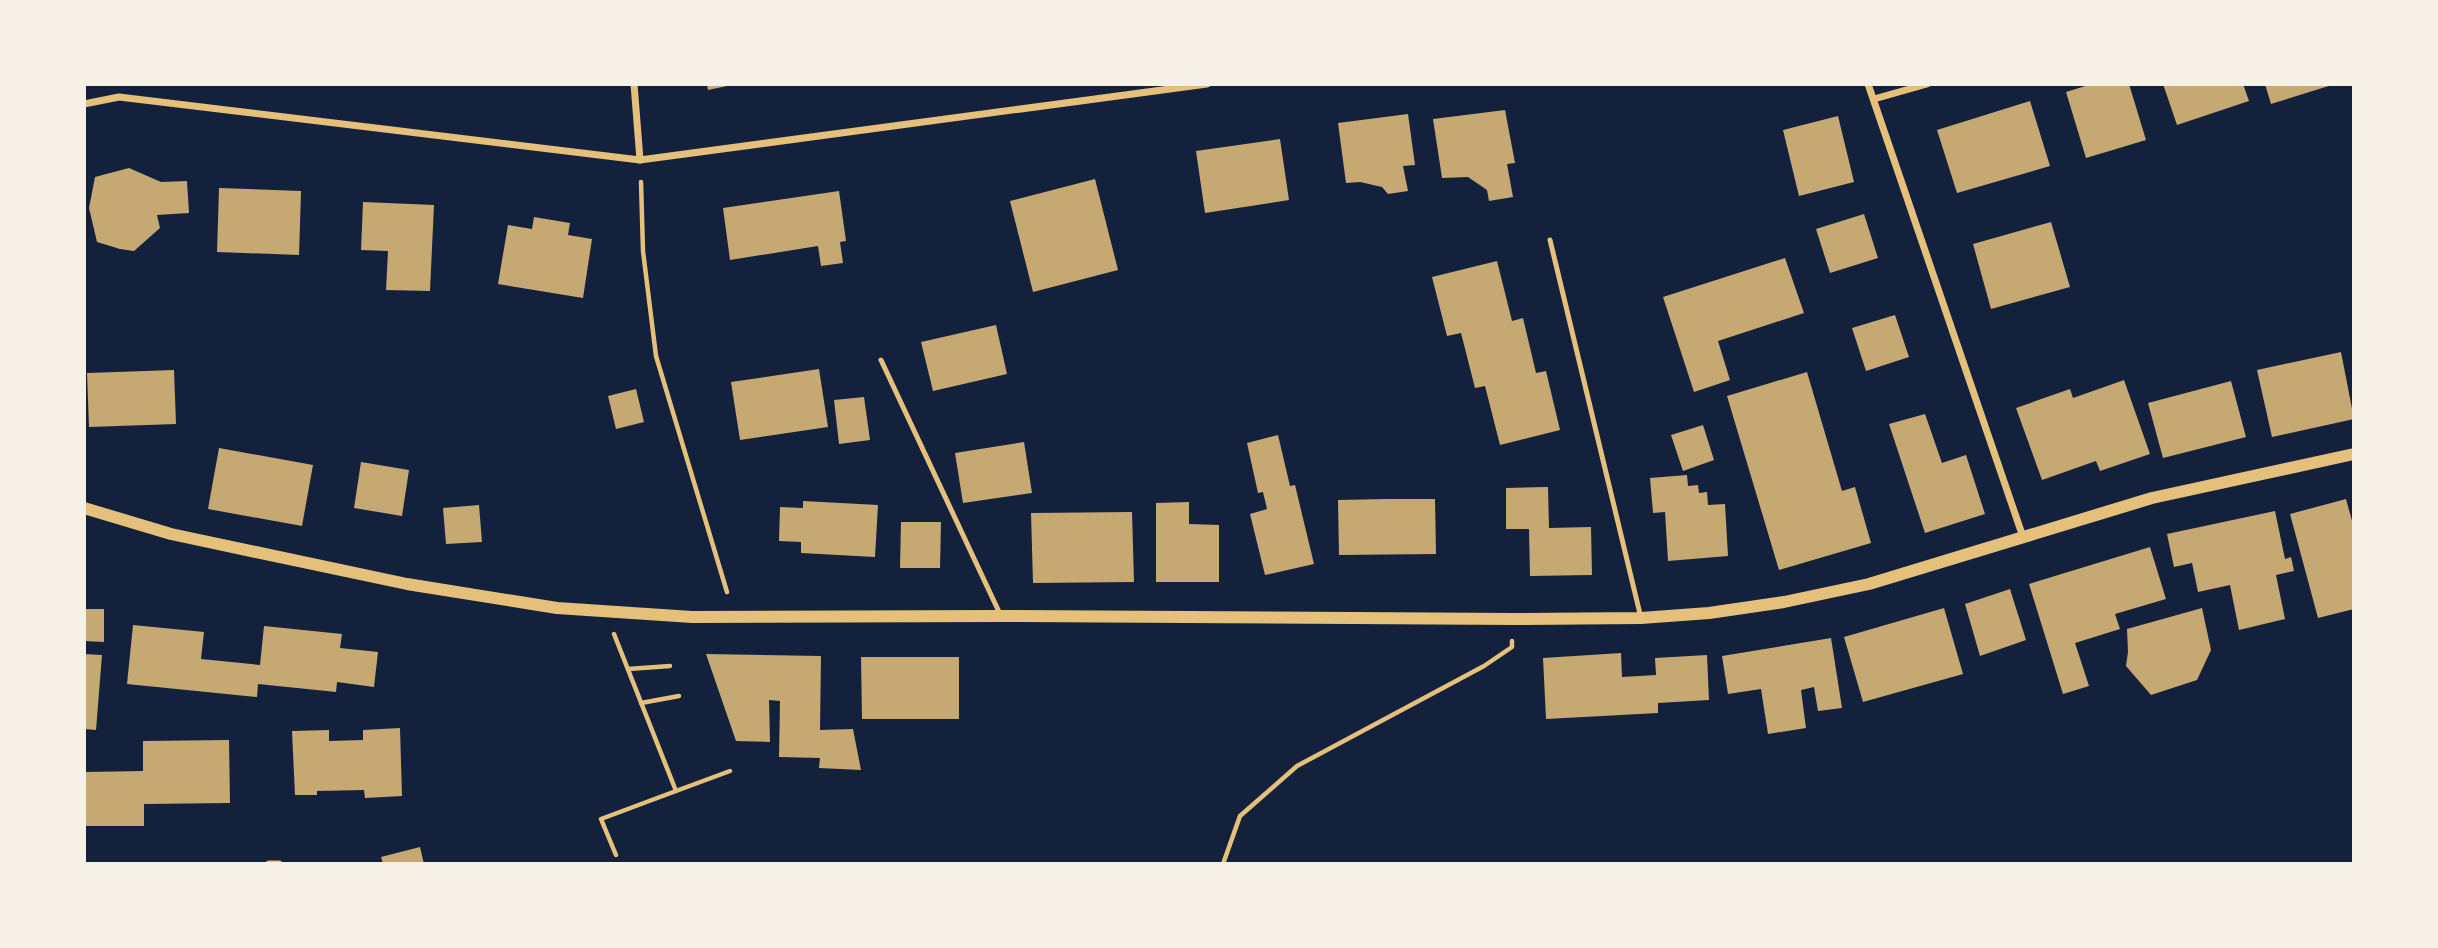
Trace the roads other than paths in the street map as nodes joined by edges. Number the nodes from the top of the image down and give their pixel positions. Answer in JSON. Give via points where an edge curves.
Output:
{"nodes":[{"id":1,"x":634,"y":84,"type":"edge"},
{"id":2,"x":1207,"y":84,"type":"edge"},
{"id":3,"x":1868,"y":84,"type":"edge"},
{"id":4,"x":1927,"y":84,"type":"edge"},
{"id":5,"x":1874,"y":99,"type":"junction"},
{"id":6,"x":84,"y":104,"type":"edge"},
{"id":7,"x":640,"y":160,"type":"junction"},
{"id":8,"x":1550,"y":240,"type":"dead end"},
{"id":9,"x":881,"y":360,"type":"dead end"},
{"id":10,"x":2354,"y":454,"type":"edge"},
{"id":11,"x":84,"y":508,"type":"edge"},
{"id":12,"x":2023,"y":537,"type":"junction"},
{"id":13,"x":1000,"y":616,"type":"junction"},
{"id":14,"x":1641,"y":618,"type":"junction"},
{"id":15,"x":269,"y":864,"type":"edge"},
{"id":16,"x":278,"y":864,"type":"edge"}],
"edges":[{"from":1,"to":7,"type":"street"},
{"from":2,"to":7,"type":"street"},
{"from":3,"to":5,"type":"street"},
{"from":4,"to":5,"type":"street"},
{"from":5,"to":12,"type":"street"},
{"from":6,"to":7,"type":"street","via":[[119,97]]},
{"from":8,"to":14,"type":"lane"},
{"from":9,"to":13,"type":"lane"},
{"from":10,"to":12,"type":"street","via":[[2152,498]]},
{"from":11,"to":13,"type":"street","via":[[171,534],[465,595],[557,608],[692,617]]},
{"from":12,"to":14,"type":"street","via":[[1869,584],[1784,602]]},
{"from":13,"to":14,"type":"street"},
{"from":15,"to":16,"type":"street"}]}
